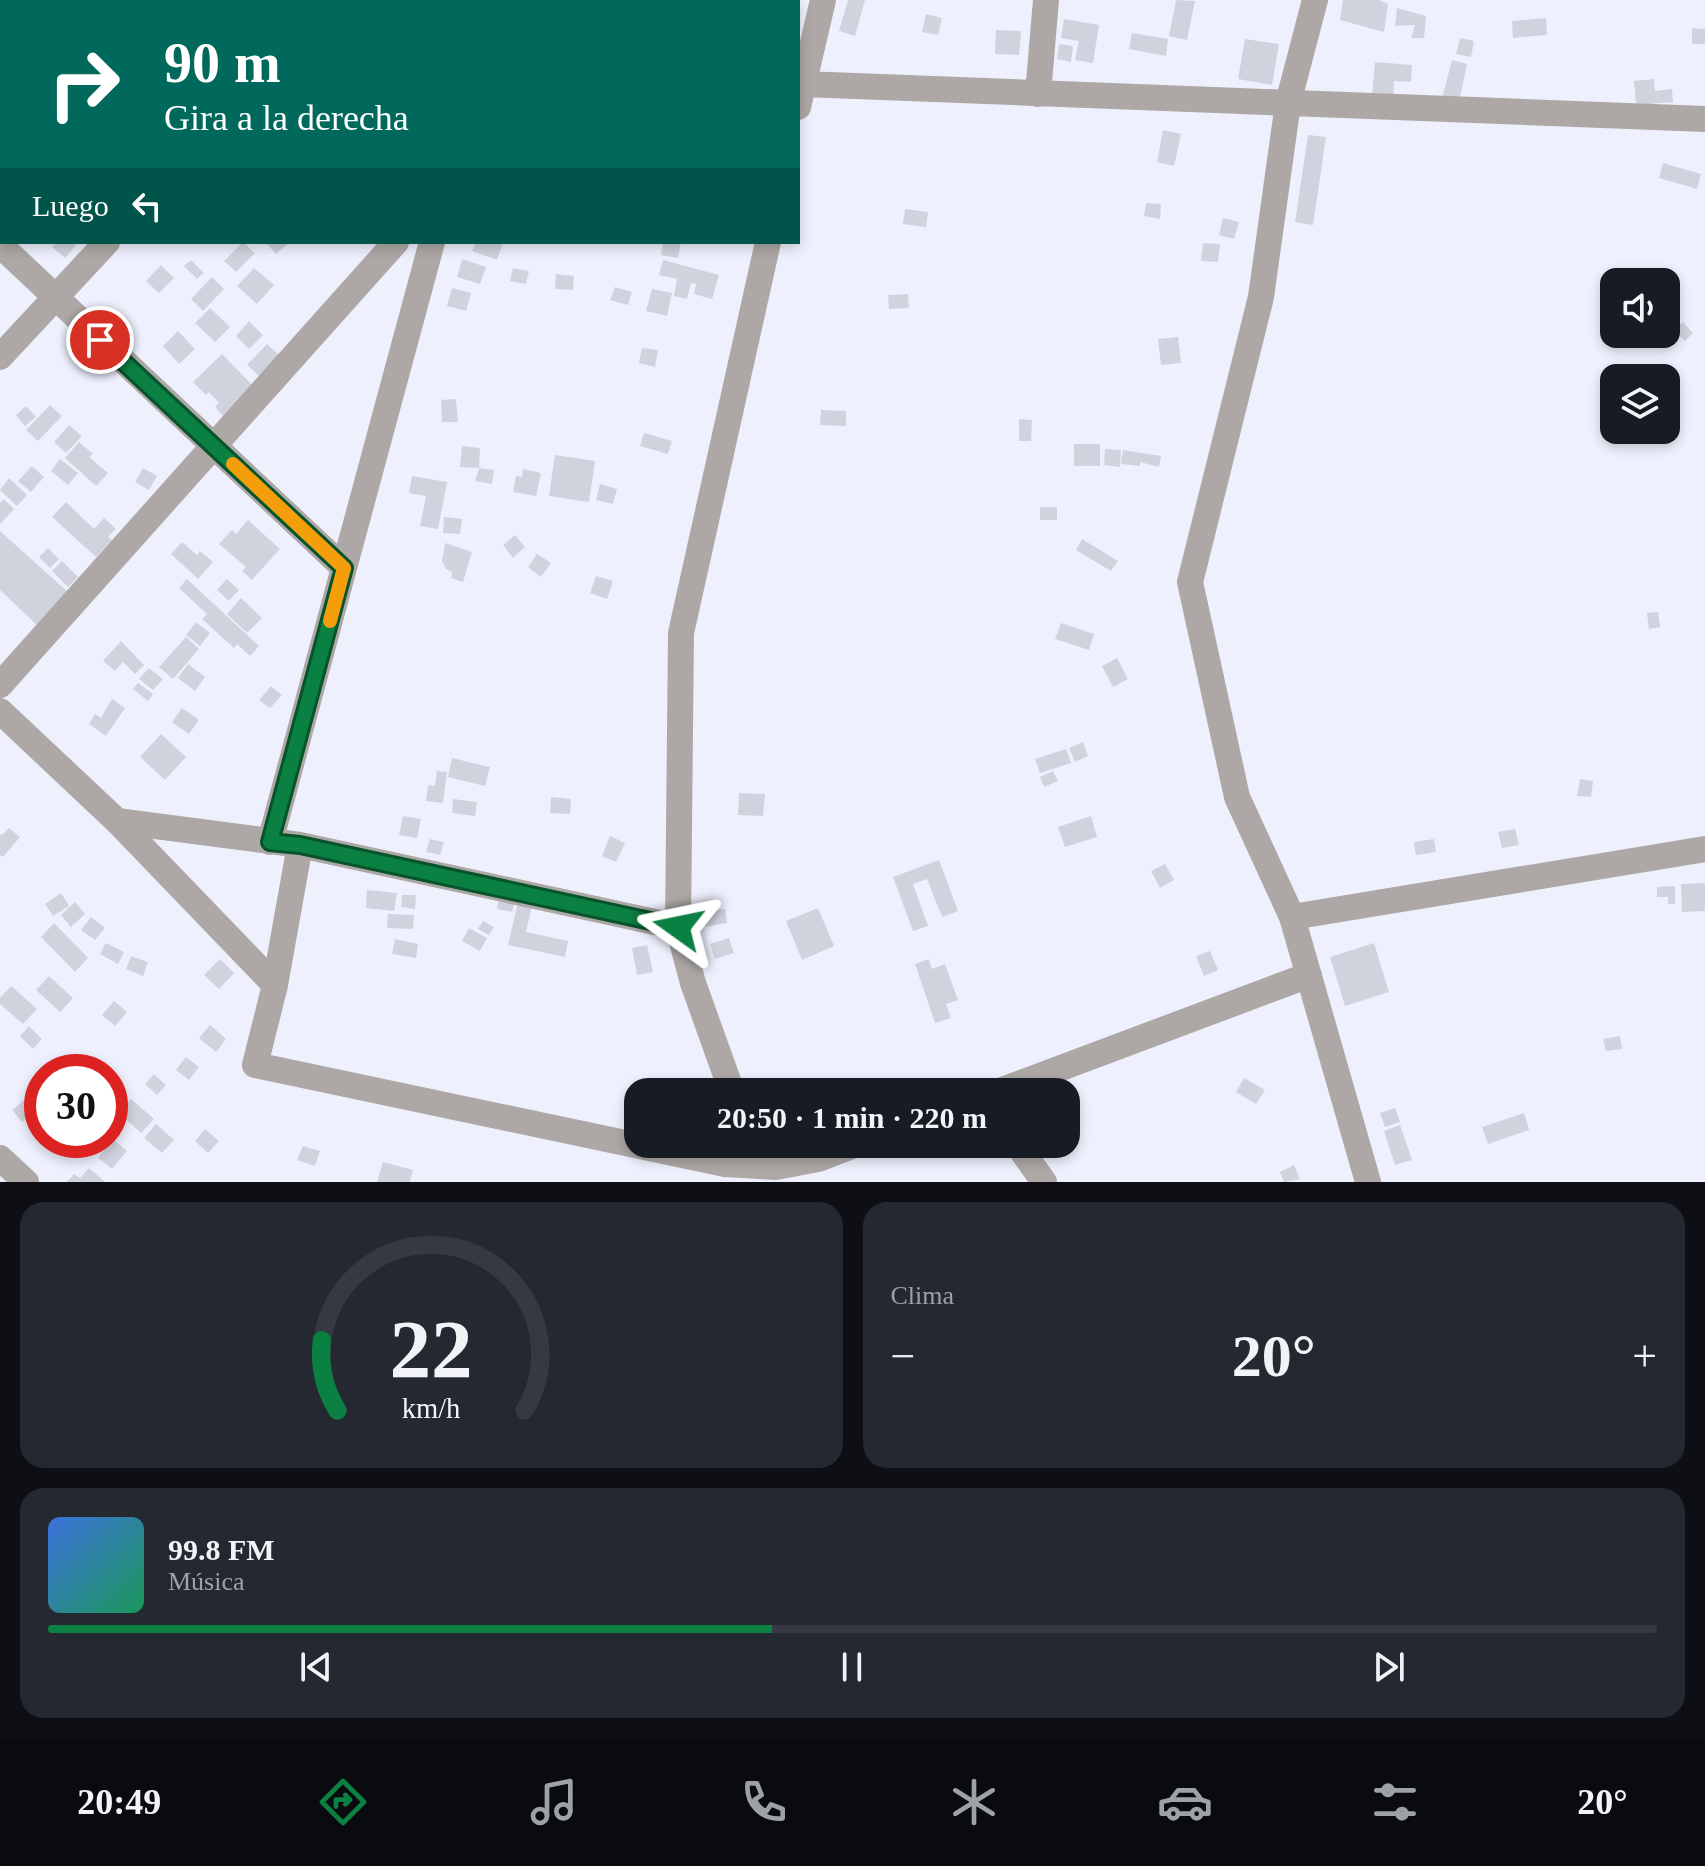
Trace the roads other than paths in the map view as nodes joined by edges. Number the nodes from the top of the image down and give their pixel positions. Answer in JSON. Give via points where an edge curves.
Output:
{"nodes":[{"id":1,"x":823,"y":0,"type":"edge"},
{"id":2,"x":1046,"y":0,"type":"edge"},
{"id":3,"x":1315,"y":0,"type":"edge"},
{"id":4,"x":1038,"y":94,"type":"junction"},
{"id":5,"x":800,"y":96,"type":"edge"},
{"id":6,"x":1288,"y":103,"type":"junction"},
{"id":7,"x":1705,"y":119,"type":"edge"},
{"id":8,"x":105,"y":244,"type":"edge"},
{"id":9,"x":394,"y":244,"type":"edge"},
{"id":10,"x":431,"y":244,"type":"edge"},
{"id":11,"x":768,"y":244,"type":"edge"},
{"id":12,"x":0,"y":245,"type":"edge"},
{"id":13,"x":55,"y":297,"type":"junction"},
{"id":14,"x":0,"y":357,"type":"edge"},
{"id":15,"x":213,"y":446,"type":"junction"},
{"id":16,"x":344,"y":568,"type":"junction"},
{"id":17,"x":0,"y":685,"type":"edge"},
{"id":18,"x":0,"y":711,"type":"edge"},
{"id":19,"x":117,"y":821,"type":"junction"},
{"id":20,"x":270,"y":842,"type":"junction"},
{"id":21,"x":300,"y":845,"type":"junction"},
{"id":22,"x":1705,"y":849,"type":"edge"},
{"id":23,"x":1292,"y":917,"type":"junction"},
{"id":24,"x":678,"y":927,"type":"junction"},
{"id":25,"x":1309,"y":975,"type":"junction"},
{"id":26,"x":275,"y":985,"type":"junction"},
{"id":27,"x":727,"y":1078,"type":"edge"},
{"id":28,"x":1034,"y":1078,"type":"edge"},
{"id":29,"x":0,"y":1158,"type":"edge"},
{"id":30,"x":821,"y":1158,"type":"edge"},
{"id":31,"x":1027,"y":1158,"type":"edge"},
{"id":32,"x":757,"y":1164,"type":"edge"},
{"id":33,"x":26,"y":1182,"type":"edge"},
{"id":34,"x":1044,"y":1182,"type":"edge"},
{"id":35,"x":1368,"y":1182,"type":"edge"}],
"edges":[{"from":1,"to":5,"type":"street"},
{"from":2,"to":4,"type":"street"},
{"from":3,"to":6,"type":"street"},
{"from":4,"to":5,"type":"street"},
{"from":4,"to":6,"type":"street"},
{"from":6,"to":7,"type":"street"},
{"from":6,"to":23,"type":"street","via":[[1261,297],[1190,582],[1237,797]]},
{"from":8,"to":13,"type":"street"},
{"from":9,"to":15,"type":"street"},
{"from":10,"to":16,"type":"street"},
{"from":11,"to":24,"type":"street","via":[[681,633]]},
{"from":12,"to":13,"type":"street"},
{"from":13,"to":14,"type":"street"},
{"from":13,"to":15,"type":"street"},
{"from":15,"to":16,"type":"street"},
{"from":15,"to":17,"type":"street"},
{"from":16,"to":20,"type":"street"},
{"from":18,"to":19,"type":"street"},
{"from":19,"to":20,"type":"street"},
{"from":19,"to":26,"type":"street"},
{"from":20,"to":21,"type":"street"},
{"from":21,"to":24,"type":"street"},
{"from":21,"to":26,"type":"street"},
{"from":22,"to":23,"type":"street"},
{"from":23,"to":25,"type":"street"},
{"from":24,"to":27,"type":"street"},
{"from":25,"to":28,"type":"street"},
{"from":25,"to":35,"type":"street"},
{"from":26,"to":32,"type":"street","via":[[255,1065],[725,1164]]},
{"from":29,"to":33,"type":"street"},
{"from":30,"to":32,"type":"street","via":[[776,1167]]},
{"from":31,"to":34,"type":"street"}]}
